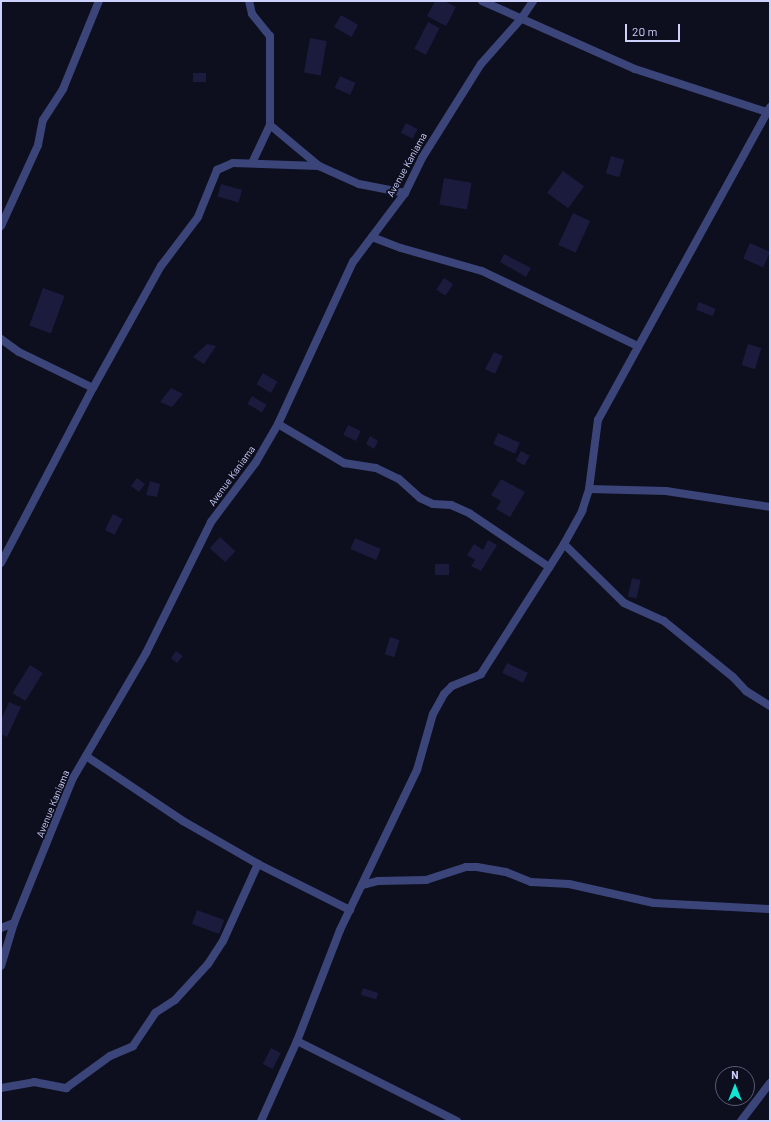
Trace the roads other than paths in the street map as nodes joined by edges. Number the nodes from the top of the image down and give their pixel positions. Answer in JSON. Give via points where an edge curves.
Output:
{"nodes":[{"id":1,"x":99,"y":1,"type":"edge"},
{"id":2,"x":249,"y":1,"type":"edge"},
{"id":3,"x":482,"y":1,"type":"edge"},
{"id":4,"x":533,"y":1,"type":"edge"},
{"id":5,"x":521,"y":19,"type":"junction"},
{"id":6,"x":769,"y":111,"type":"edge"},
{"id":7,"x":270,"y":125,"type":"junction"},
{"id":8,"x":252,"y":163,"type":"junction"},
{"id":9,"x":319,"y":166,"type":"junction"},
{"id":10,"x":405,"y":193,"type":"junction"},
{"id":11,"x":1,"y":226,"type":"edge"},
{"id":12,"x":372,"y":237,"type":"junction"},
{"id":13,"x":1,"y":339,"type":"edge"},
{"id":14,"x":638,"y":346,"type":"junction"},
{"id":15,"x":93,"y":388,"type":"junction"},
{"id":16,"x":278,"y":424,"type":"junction"},
{"id":17,"x":589,"y":488,"type":"junction"},
{"id":18,"x":770,"y":507,"type":"edge"},
{"id":19,"x":564,"y":544,"type":"junction"},
{"id":20,"x":1,"y":563,"type":"edge"},
{"id":21,"x":549,"y":567,"type":"junction"},
{"id":22,"x":770,"y":706,"type":"edge"},
{"id":23,"x":86,"y":756,"type":"junction"},
{"id":24,"x":258,"y":864,"type":"junction"},
{"id":25,"x":362,"y":885,"type":"junction"},
{"id":26,"x":770,"y":909,"type":"edge"},
{"id":27,"x":350,"y":910,"type":"junction"},
{"id":28,"x":14,"y":923,"type":"junction"},
{"id":29,"x":1,"y":928,"type":"edge"},
{"id":30,"x":1,"y":966,"type":"edge"},
{"id":31,"x":297,"y":1041,"type":"junction"},
{"id":32,"x":770,"y":1083,"type":"edge"},
{"id":33,"x":1,"y":1088,"type":"edge"},
{"id":34,"x":261,"y":1121,"type":"edge"},
{"id":35,"x":457,"y":1121,"type":"edge"},
{"id":36,"x":741,"y":1121,"type":"edge"}],
"edges":[{"from":1,"to":11,"type":"street","via":[[63,89],[43,120],[38,145]]},
{"from":2,"to":7,"type":"street","via":[[252,14],[270,36]]},
{"from":3,"to":5,"type":"street"},
{"from":4,"to":5,"type":"street","name":"Avenue Kaniama"},
{"from":5,"to":6,"type":"street","via":[[635,69]]},
{"from":5,"to":10,"type":"street","name":"Avenue Kaniama","via":[[481,64],[422,158]]},
{"from":6,"to":14,"type":"street"},
{"from":7,"to":8,"type":"street"},
{"from":7,"to":9,"type":"street"},
{"from":8,"to":9,"type":"street"},
{"from":8,"to":15,"type":"street","via":[[233,163],[218,170],[198,217],[161,266]]},
{"from":9,"to":10,"type":"street","via":[[359,184]]},
{"from":10,"to":12,"type":"street","name":"Avenue Kaniama"},
{"from":12,"to":14,"type":"street","via":[[482,271]]},
{"from":12,"to":16,"type":"street","name":"Avenue Kaniama","via":[[353,262]]},
{"from":13,"to":15,"type":"street","via":[[19,352]]},
{"from":14,"to":17,"type":"street","via":[[598,420]]},
{"from":15,"to":20,"type":"street"},
{"from":16,"to":21,"type":"street","via":[[344,463],[376,468],[399,480],[420,498],[433,504],[451,505],[469,513]]},
{"from":16,"to":23,"type":"street","name":"Avenue Kaniama","via":[[256,462],[211,522],[146,653]]},
{"from":17,"to":18,"type":"street","via":[[666,491]]},
{"from":17,"to":19,"type":"street","via":[[582,511]]},
{"from":19,"to":21,"type":"street"},
{"from":19,"to":22,"type":"street","via":[[624,603],[664,622],[733,677],[746,691]]},
{"from":21,"to":25,"type":"street","via":[[481,674],[452,686],[444,694],[434,714],[417,770]]},
{"from":23,"to":24,"type":"street","via":[[183,821]]},
{"from":23,"to":28,"type":"street","name":"Avenue Kaniama","via":[[73,778]]},
{"from":24,"to":27,"type":"street"},
{"from":24,"to":33,"type":"street","via":[[223,941],[208,964],[175,1000],[155,1013],[133,1046],[110,1056],[66,1088],[34,1082]]},
{"from":25,"to":26,"type":"street","via":[[378,881],[426,880],[477,866],[506,872],[531,882],[569,884],[654,903]]},
{"from":25,"to":27,"type":"street"},
{"from":27,"to":31,"type":"street"},
{"from":28,"to":29,"type":"street"},
{"from":28,"to":30,"type":"street","name":"Avenue Kaniama"},
{"from":31,"to":34,"type":"street"},
{"from":31,"to":35,"type":"street"},
{"from":32,"to":36,"type":"street"}]}
